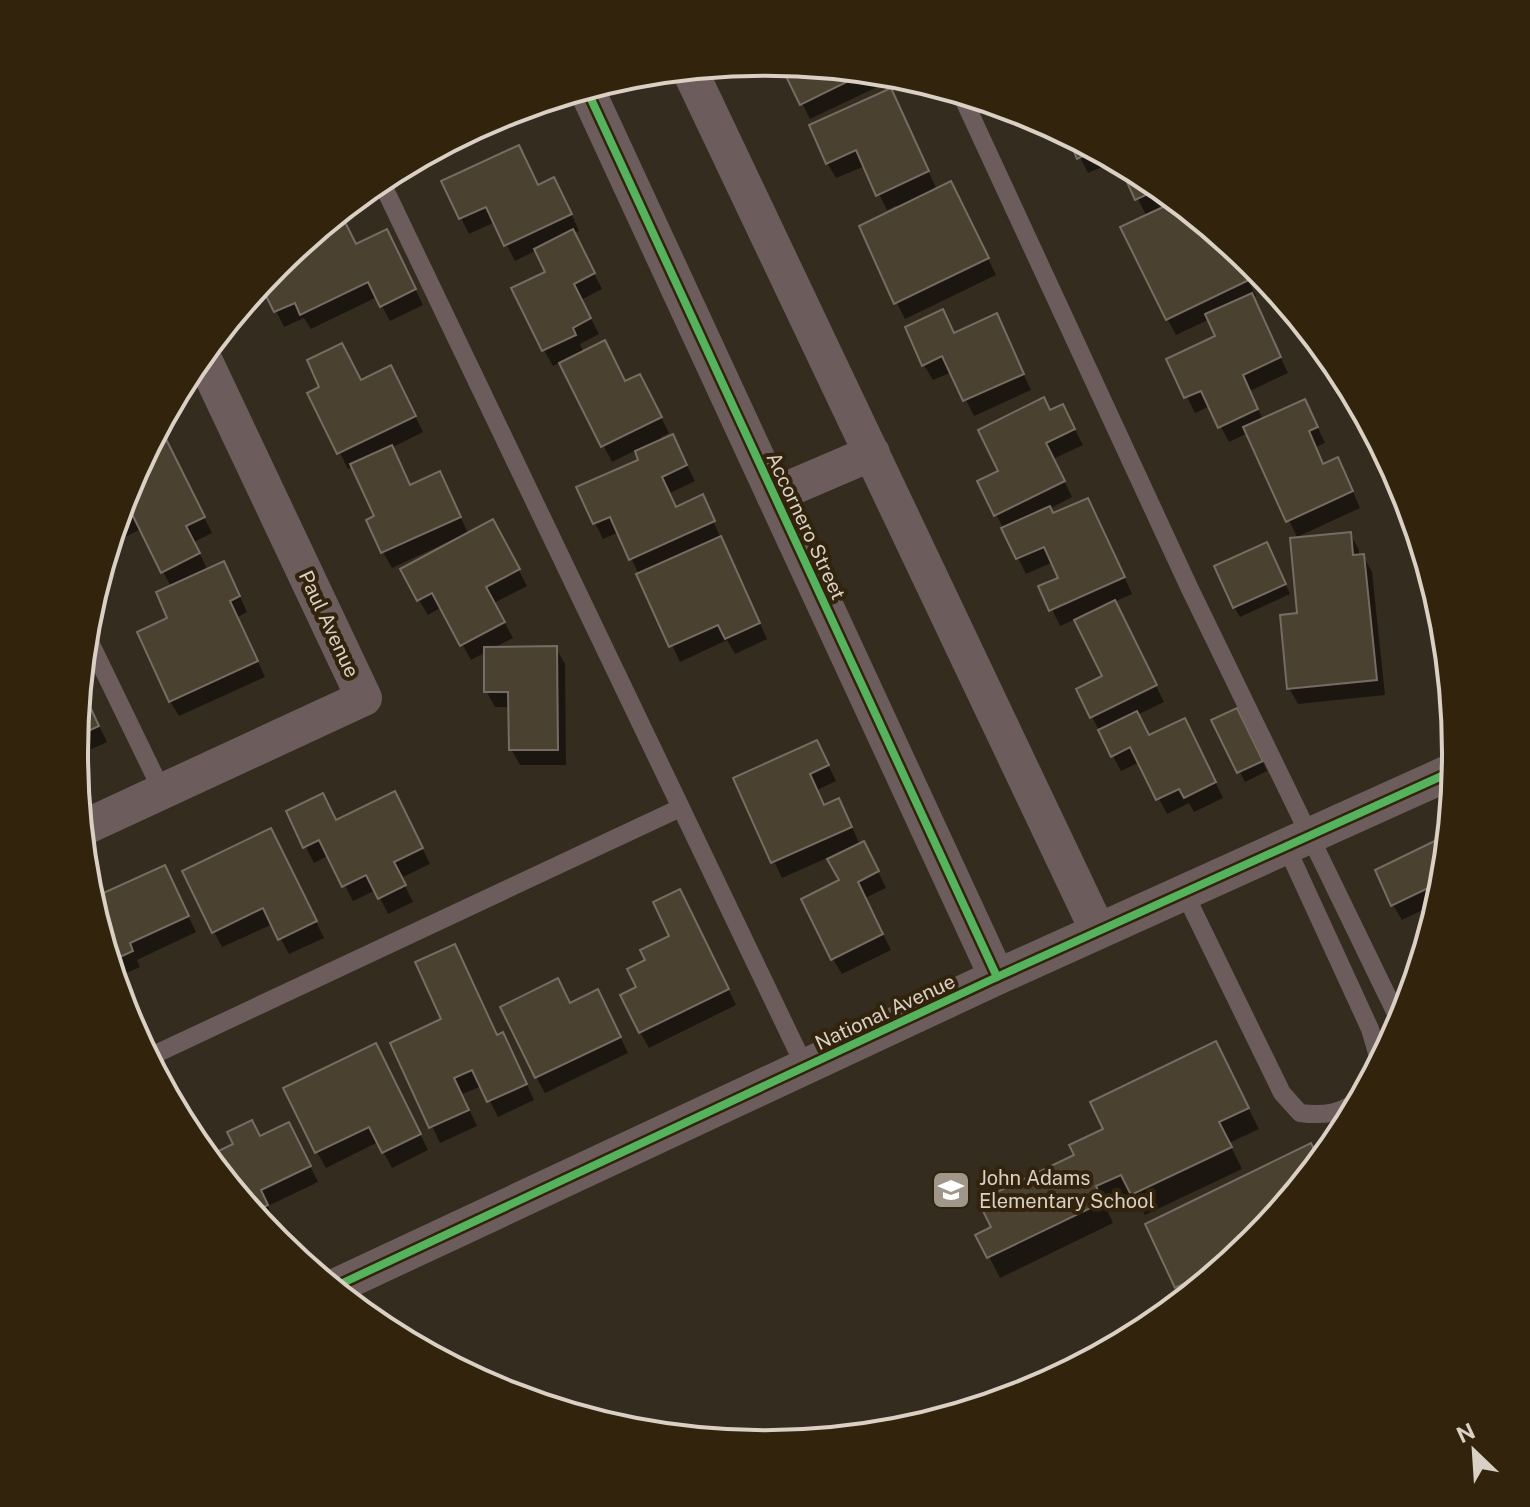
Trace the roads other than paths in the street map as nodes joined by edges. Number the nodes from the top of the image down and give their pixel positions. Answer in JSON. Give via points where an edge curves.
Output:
{"nodes":[{"id":1,"x":694,"y":80,"type":"edge"},
{"id":2,"x":591,"y":99,"type":"edge"},
{"id":3,"x":967,"y":107,"type":"edge"},
{"id":4,"x":386,"y":192,"type":"edge"},
{"id":5,"x":208,"y":368,"type":"edge"},
{"id":6,"x":872,"y":453,"type":"junction"},
{"id":7,"x":774,"y":495,"type":"junction"},
{"id":8,"x":95,"y":653,"type":"edge"},
{"id":9,"x":1441,"y":776,"type":"edge"},
{"id":10,"x":162,"y":791,"type":"junction"},
{"id":11,"x":680,"y":808,"type":"junction"},
{"id":12,"x":91,"y":824,"type":"edge"},
{"id":13,"x":1298,"y":840,"type":"junction"},
{"id":14,"x":1184,"y":892,"type":"junction"},
{"id":15,"x":1098,"y":931,"type":"junction"},
{"id":16,"x":997,"y":977,"type":"junction"},
{"id":17,"x":1393,"y":1009,"type":"edge"},
{"id":18,"x":1375,"y":1048,"type":"edge"},
{"id":19,"x":157,"y":1053,"type":"edge"},
{"id":20,"x":805,"y":1067,"type":"junction"},
{"id":21,"x":1341,"y":1109,"type":"edge"},
{"id":22,"x":343,"y":1283,"type":"edge"}],
"edges":[{"from":1,"to":6,"type":"street"},
{"from":2,"to":7,"type":"street","name":"Accornero Street"},
{"from":3,"to":13,"type":"lane","via":[[1189,587]]},
{"from":4,"to":11,"type":"lane"},
{"from":5,"to":10,"type":"street","name":"Paul Avenue","via":[[364,698]]},
{"from":6,"to":7,"type":"street"},
{"from":6,"to":15,"type":"street"},
{"from":7,"to":16,"type":"street","name":"Accornero Street"},
{"from":8,"to":10,"type":"lane"},
{"from":9,"to":13,"type":"street","name":"National Avenue"},
{"from":10,"to":12,"type":"street","name":"Paul Avenue"},
{"from":11,"to":19,"type":"lane"},
{"from":11,"to":20,"type":"lane"},
{"from":13,"to":14,"type":"street","name":"National Avenue"},
{"from":13,"to":17,"type":"lane"},
{"from":13,"to":18,"type":"lane"},
{"from":14,"to":15,"type":"street","name":"National Avenue"},
{"from":14,"to":21,"type":"lane","via":[[1282,1093],[1300,1113],[1325,1116]]},
{"from":15,"to":16,"type":"street","name":"National Avenue"},
{"from":16,"to":20,"type":"street","name":"National Avenue"},
{"from":20,"to":22,"type":"street","name":"National Avenue"}]}
